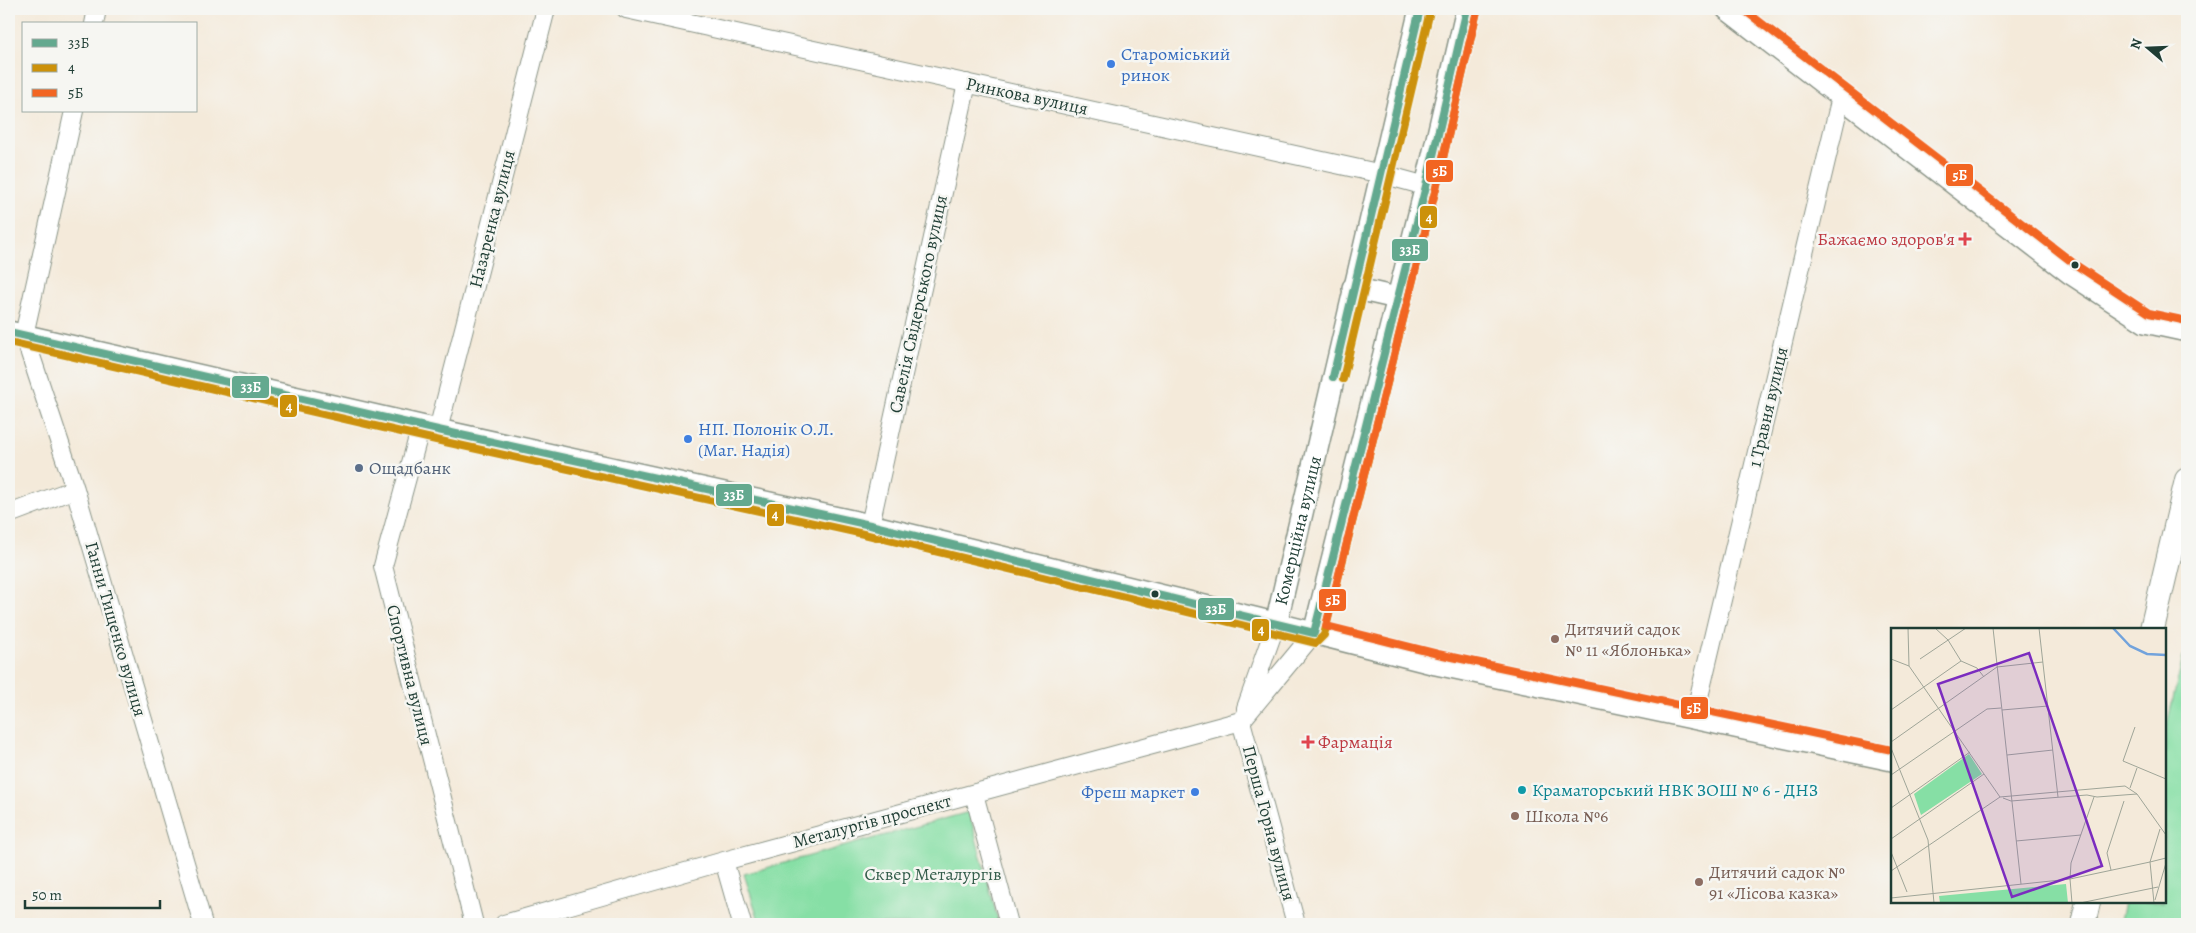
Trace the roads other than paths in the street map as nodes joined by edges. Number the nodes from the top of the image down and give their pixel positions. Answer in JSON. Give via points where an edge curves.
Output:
{"nodes":[{"id":1,"x":97,"y":9,"type":"edge"},
{"id":2,"x":546,"y":9,"type":"edge"},
{"id":3,"x":626,"y":9,"type":"edge"},
{"id":4,"x":1420,"y":9,"type":"edge"},
{"id":5,"x":1468,"y":9,"type":"edge"},
{"id":6,"x":1727,"y":9,"type":"edge"},
{"id":7,"x":94,"y":22,"type":"edge"},
{"id":8,"x":967,"y":82,"type":"junction"},
{"id":9,"x":1841,"y":97,"type":"junction"},
{"id":10,"x":74,"y":112,"type":"edge"},
{"id":11,"x":1382,"y":174,"type":"junction"},
{"id":12,"x":1426,"y":186,"type":"junction"},
{"id":13,"x":1353,"y":288,"type":"junction"},
{"id":14,"x":1397,"y":298,"type":"junction"},
{"id":15,"x":2187,"y":332,"type":"edge"},
{"id":16,"x":16,"y":334,"type":"edge"},
{"id":17,"x":430,"y":428,"type":"junction"},
{"id":18,"x":2187,"y":480,"type":"edge"},
{"id":19,"x":75,"y":489,"type":"junction"},
{"id":20,"x":9,"y":514,"type":"edge"},
{"id":21,"x":870,"y":525,"type":"junction"},
{"id":22,"x":1276,"y":624,"type":"junction"},
{"id":23,"x":2152,"y":628,"type":"edge"},
{"id":24,"x":1314,"y":633,"type":"junction"},
{"id":25,"x":1694,"y":718,"type":"junction"},
{"id":26,"x":1241,"y":721,"type":"junction"},
{"id":27,"x":1891,"y":760,"type":"edge"},
{"id":28,"x":974,"y":794,"type":"junction"},
{"id":29,"x":724,"y":861,"type":"junction"},
{"id":30,"x":2088,"y":903,"type":"edge"},
{"id":31,"x":203,"y":924,"type":"edge"},
{"id":32,"x":474,"y":924,"type":"edge"},
{"id":33,"x":504,"y":924,"type":"edge"},
{"id":34,"x":742,"y":924,"type":"edge"},
{"id":35,"x":1009,"y":924,"type":"edge"},
{"id":36,"x":1296,"y":924,"type":"edge"},
{"id":37,"x":2083,"y":924,"type":"edge"}],
"edges":[{"from":1,"to":7,"type":"street"},
{"from":2,"to":17,"type":"street","name":"Назаренка вулиця"},
{"from":3,"to":8,"type":"street","name":"Ринкова вулиця"},
{"from":4,"to":11,"type":"street","name":"Комерційна вулиця"},
{"from":5,"to":12,"type":"street"},
{"from":6,"to":9,"type":"street"},
{"from":8,"to":11,"type":"street","name":"Ринкова вулиця"},
{"from":8,"to":21,"type":"street","name":"Савелія Свідерського вулиця"},
{"from":9,"to":15,"type":"street","via":[[2070,273],[2145,322]]},
{"from":9,"to":25,"type":"street","name":"1 Травня вулиця"},
{"from":10,"to":16,"type":"street"},
{"from":11,"to":12,"type":"street","name":"Ринкова вулиця"},
{"from":11,"to":13,"type":"street","name":"Комерційна вулиця"},
{"from":12,"to":14,"type":"street"},
{"from":13,"to":14,"type":"street"},
{"from":13,"to":22,"type":"street","name":"Комерційна вулиця"},
{"from":14,"to":24,"type":"street"},
{"from":16,"to":17,"type":"street"},
{"from":16,"to":19,"type":"street","name":"Ганни Тищенко вулиця"},
{"from":17,"to":21,"type":"street"},
{"from":17,"to":32,"type":"street","name":"Спортивна вулиця","via":[[383,566]]},
{"from":18,"to":23,"type":"main road"},
{"from":19,"to":20,"type":"street"},
{"from":19,"to":31,"type":"street","name":"Ганни Тищенко вулиця"},
{"from":21,"to":22,"type":"street"},
{"from":22,"to":24,"type":"street"},
{"from":22,"to":26,"type":"street","name":"Комерційна вулиця"},
{"from":24,"to":25,"type":"street","via":[[1436,664]]},
{"from":24,"to":26,"type":"street"},
{"from":25,"to":27,"type":"street"},
{"from":26,"to":28,"type":"street","name":"Металургів проспект"},
{"from":26,"to":36,"type":"street","name":"Перша Горна вулиця"},
{"from":28,"to":29,"type":"street","name":"Металургів проспект"},
{"from":28,"to":35,"type":"street"},
{"from":29,"to":33,"type":"street","name":"Металургів проспект"},
{"from":29,"to":34,"type":"street"},
{"from":30,"to":37,"type":"main road"}]}
